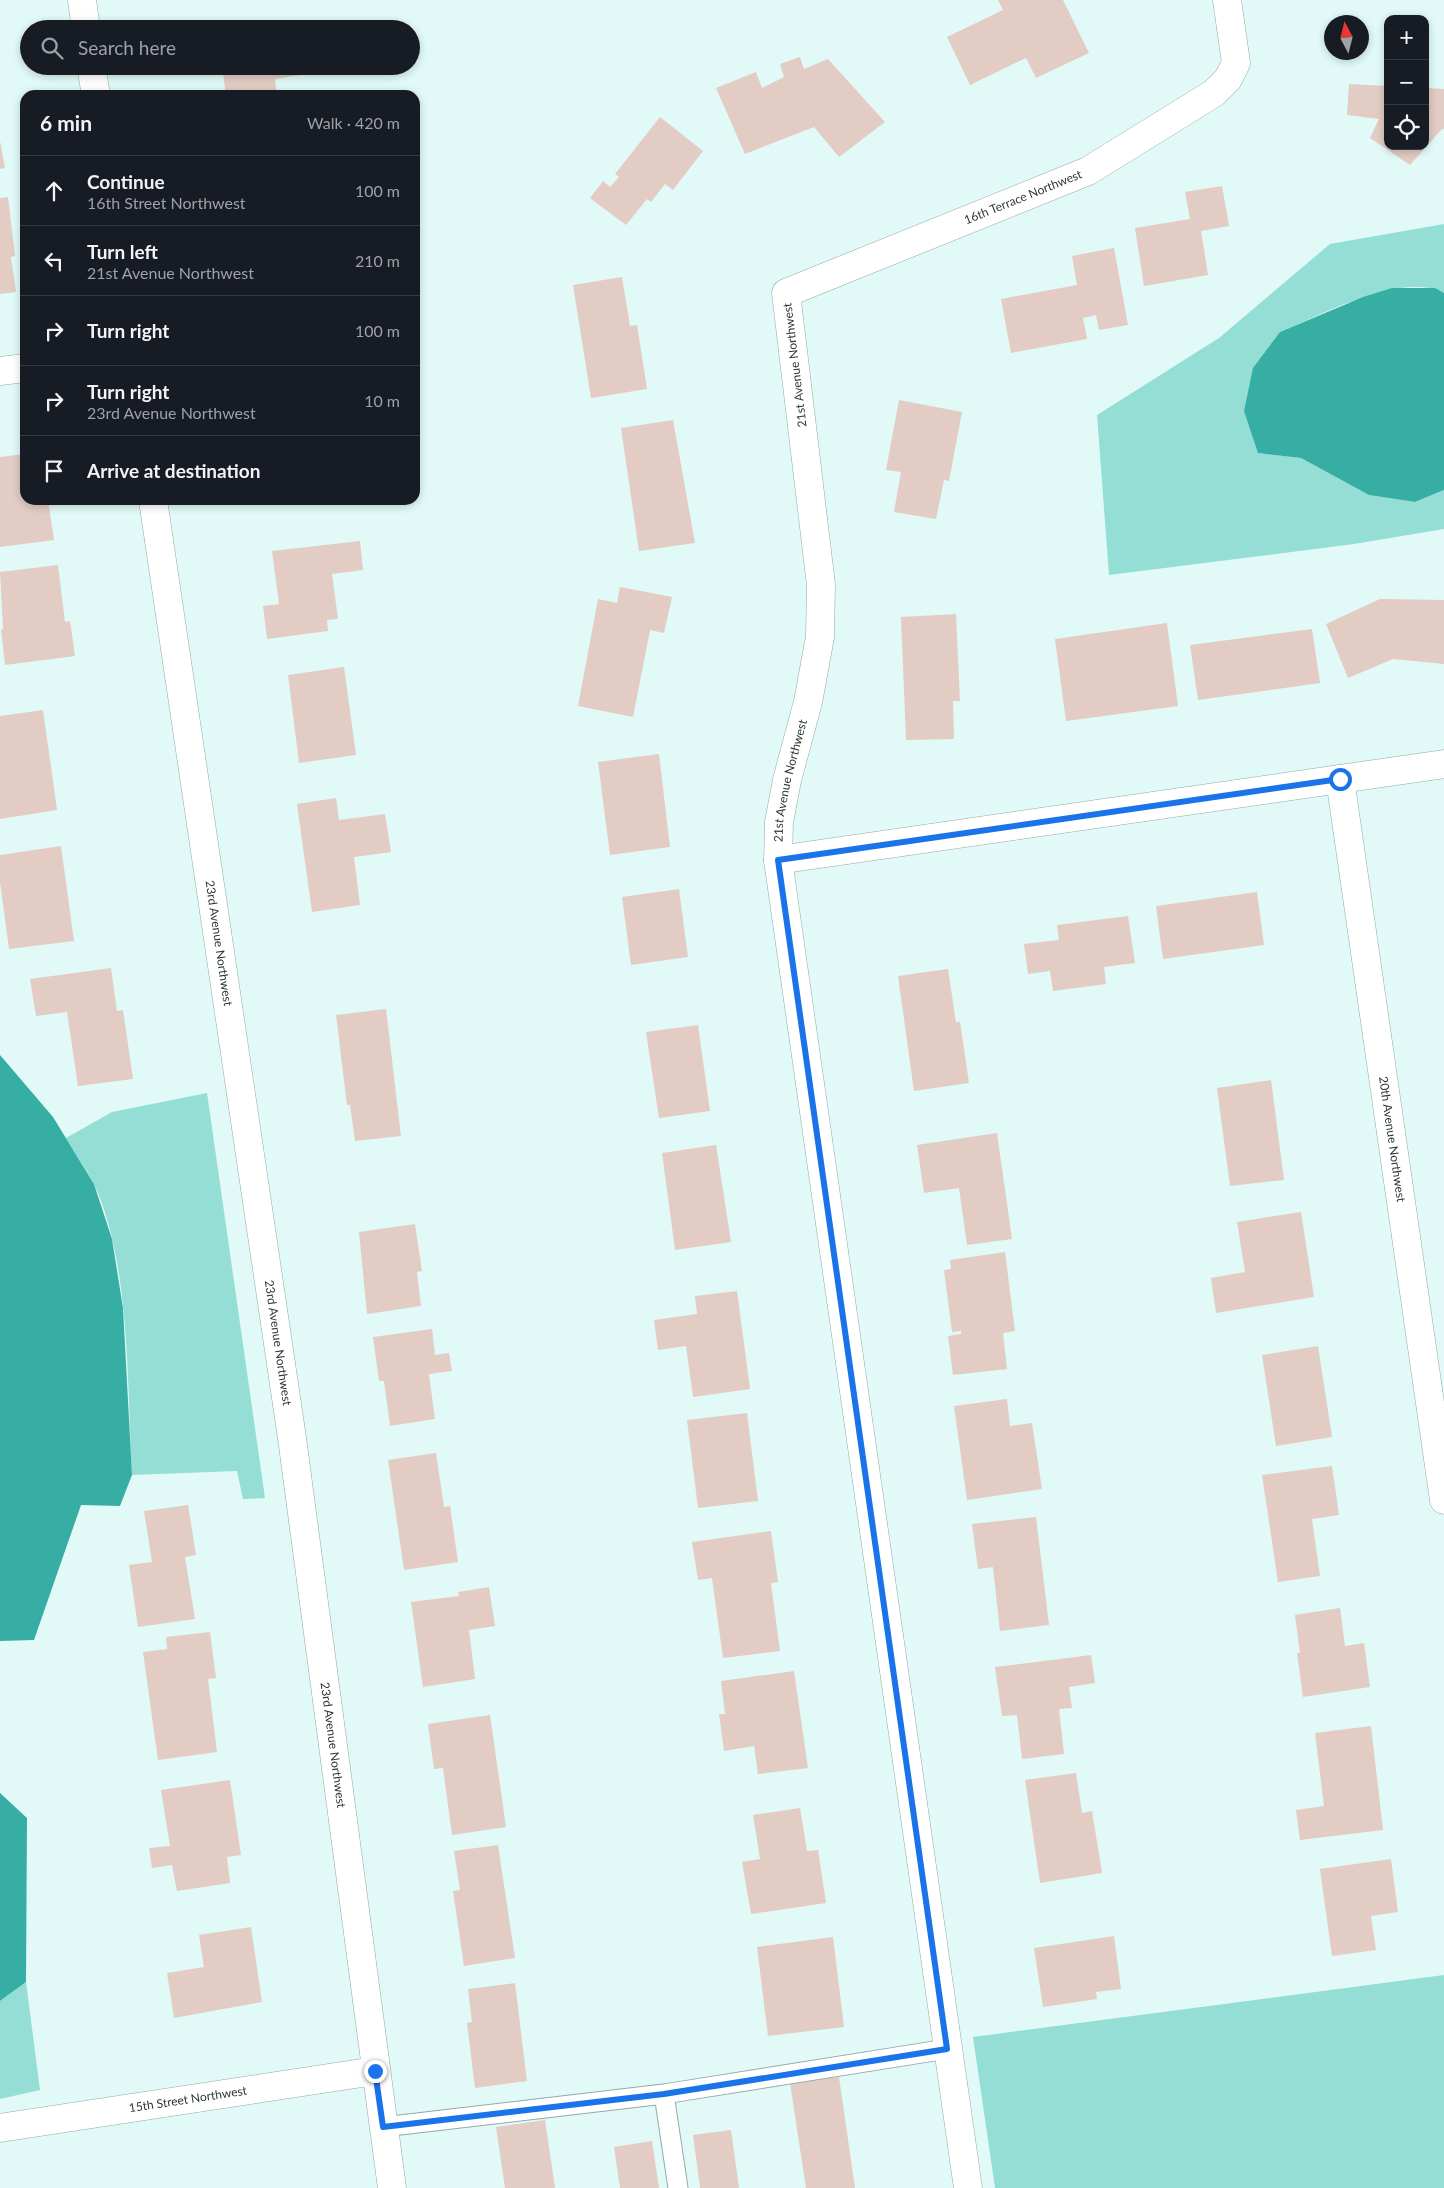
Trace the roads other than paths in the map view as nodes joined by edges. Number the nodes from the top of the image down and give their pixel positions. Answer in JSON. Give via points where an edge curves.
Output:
{"nodes":[{"id":1,"x":82,"y":0,"type":"edge"},
{"id":2,"x":1227,"y":0,"type":"edge"},
{"id":3,"x":85,"y":20,"type":"edge"},
{"id":4,"x":93,"y":75,"type":"edge"},
{"id":5,"x":95,"y":90,"type":"edge"},
{"id":6,"x":786,"y":293,"type":"joint"},
{"id":7,"x":20,"y":369,"type":"edge"},
{"id":8,"x":0,"y":372,"type":"edge"},
{"id":9,"x":154,"y":505,"type":"edge"},
{"id":10,"x":1444,"y":764,"type":"edge"},
{"id":11,"x":1340,"y":779,"type":"junction"},
{"id":12,"x":778,"y":860,"type":"junction"},
{"id":13,"x":1444,"y":1500,"type":"edge"},
{"id":14,"x":947,"y":2049,"type":"junction"},
{"id":15,"x":375,"y":2071,"type":"junction"},
{"id":16,"x":664,"y":2094,"type":"junction"},
{"id":17,"x":383,"y":2127,"type":"junction"},
{"id":18,"x":0,"y":2128,"type":"edge"},
{"id":19,"x":392,"y":2188,"type":"edge"},
{"id":20,"x":678,"y":2188,"type":"edge"},
{"id":21,"x":968,"y":2188,"type":"edge"}],
"edges":[{"from":1,"to":3,"type":"street"},
{"from":2,"to":6,"type":"street","name":"16th Terrace Northwest","via":[[1236,63],[1228,79],[1214,93],[1088,171]]},
{"from":4,"to":5,"type":"street"},
{"from":6,"to":12,"type":"street","name":"21st Avenue Northwest","via":[[821,594],[820,637],[808,702],[782,805]]},
{"from":7,"to":8,"type":"street"},
{"from":9,"to":15,"type":"street","name":"23rd Avenue Northwest","via":[[292,1438]]},
{"from":10,"to":11,"type":"street"},
{"from":11,"to":12,"type":"street"},
{"from":11,"to":13,"type":"street","name":"20th Avenue Northwest"},
{"from":12,"to":14,"type":"street","name":"21st Avenue Northwest"},
{"from":14,"to":16,"type":"lane"},
{"from":14,"to":21,"type":"street","name":"21st Avenue Northwest"},
{"from":15,"to":17,"type":"street","name":"23rd Avenue Northwest"},
{"from":15,"to":18,"type":"street","name":"15th Street Northwest"},
{"from":16,"to":17,"type":"lane"},
{"from":16,"to":20,"type":"lane"},
{"from":17,"to":19,"type":"street","name":"23rd Avenue Northwest"}]}
